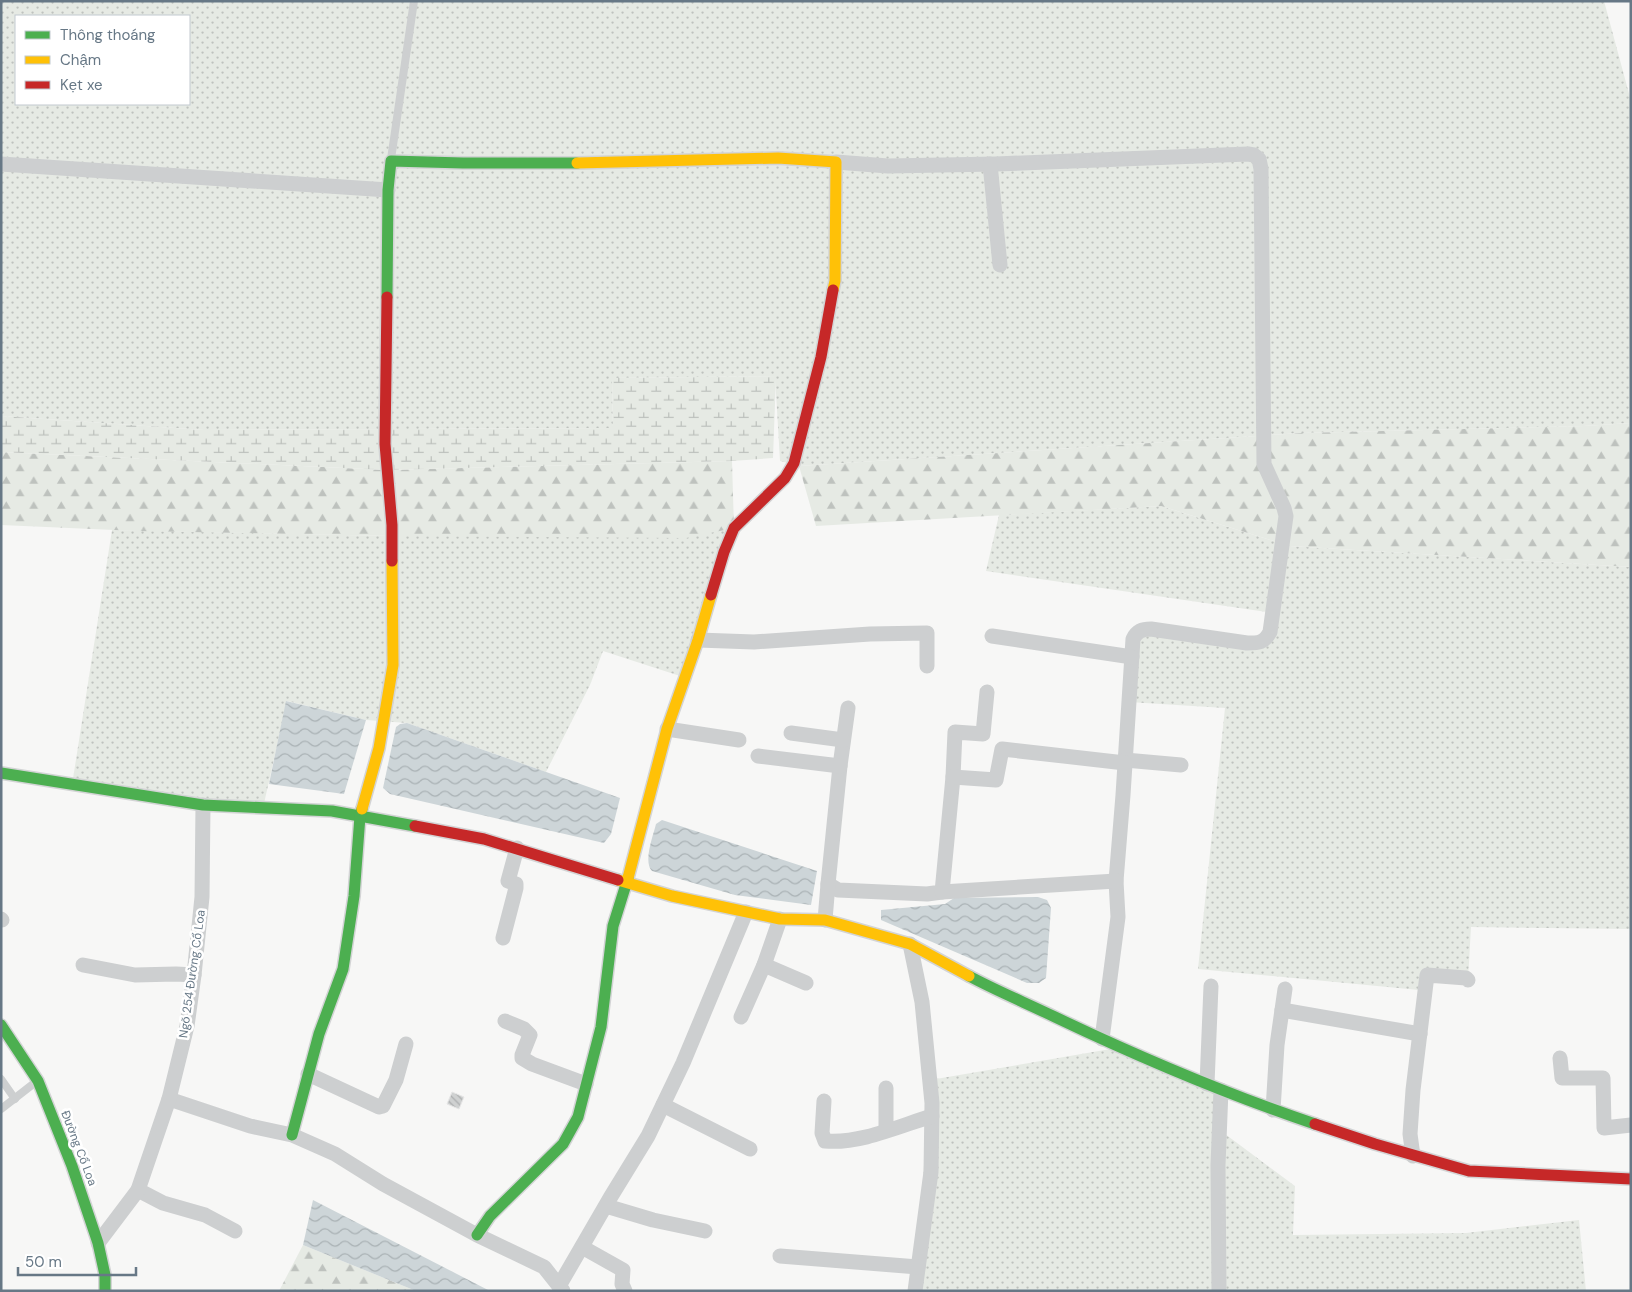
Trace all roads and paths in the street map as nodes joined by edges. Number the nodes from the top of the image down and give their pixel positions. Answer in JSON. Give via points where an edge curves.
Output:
{"nodes":[{"id":1,"x":414,"y":1,"type":"edge"},
{"id":2,"x":391,"y":161,"type":"junction"},
{"id":3,"x":836,"y":162,"type":"junction"},
{"id":4,"x":1,"y":164,"type":"edge"},
{"id":5,"x":990,"y":164,"type":"junction"},
{"id":6,"x":388,"y":190,"type":"junction"},
{"id":7,"x":1000,"y":265,"type":"dead end"},
{"id":8,"x":992,"y":636,"type":"dead end"},
{"id":9,"x":698,"y":640,"type":"junction"},
{"id":10,"x":1132,"y":657,"type":"junction"},
{"id":11,"x":927,"y":666,"type":"dead end"},
{"id":12,"x":987,"y":692,"type":"dead end"},
{"id":13,"x":848,"y":708,"type":"dead end"},
{"id":14,"x":667,"y":729,"type":"junction"},
{"id":15,"x":791,"y":734,"type":"dead end"},
{"id":16,"x":739,"y":740,"type":"dead end"},
{"id":17,"x":843,"y":740,"type":"junction"},
{"id":18,"x":758,"y":756,"type":"dead end"},
{"id":19,"x":1125,"y":761,"type":"junction"},
{"id":20,"x":1181,"y":765,"type":"dead end"},
{"id":21,"x":840,"y":766,"type":"junction"},
{"id":22,"x":1,"y":773,"type":"edge"},
{"id":23,"x":953,"y":777,"type":"junction"},
{"id":24,"x":203,"y":805,"type":"junction"},
{"id":25,"x":360,"y":816,"type":"junction"},
{"id":26,"x":517,"y":848,"type":"junction"},
{"id":27,"x":1116,"y":881,"type":"junction"},
{"id":28,"x":627,"y":882,"type":"junction"},
{"id":29,"x":828,"y":884,"type":"junction"},
{"id":30,"x":942,"y":892,"type":"junction"},
{"id":31,"x":746,"y":912,"type":"junction"},
{"id":32,"x":780,"y":919,"type":"junction"},
{"id":33,"x":825,"y":920,"type":"junction"},
{"id":34,"x":503,"y":938,"type":"dead end"},
{"id":35,"x":910,"y":944,"type":"junction"},
{"id":36,"x":83,"y":965,"type":"dead end"},
{"id":37,"x":764,"y":965,"type":"junction"},
{"id":38,"x":194,"y":975,"type":"junction"},
{"id":39,"x":1468,"y":980,"type":"dead end"},
{"id":40,"x":806,"y":982,"type":"dead end"},
{"id":41,"x":1211,"y":986,"type":"dead end"},
{"id":42,"x":1285,"y":989,"type":"dead end"},
{"id":43,"x":1282,"y":1010,"type":"junction"},
{"id":44,"x":741,"y":1017,"type":"dead end"},
{"id":45,"x":505,"y":1021,"type":"dead end"},
{"id":46,"x":1,"y":1025,"type":"edge"},
{"id":47,"x":1420,"y":1034,"type":"junction"},
{"id":48,"x":1102,"y":1038,"type":"junction"},
{"id":49,"x":406,"y":1044,"type":"dead end"},
{"id":50,"x":1560,"y":1058,"type":"dead end"},
{"id":51,"x":308,"y":1074,"type":"junction"},
{"id":52,"x":1,"y":1079,"type":"edge"},
{"id":53,"x":38,"y":1081,"type":"junction"},
{"id":54,"x":586,"y":1084,"type":"junction"},
{"id":55,"x":1214,"y":1087,"type":"junction"},
{"id":56,"x":886,"y":1088,"type":"dead end"},
{"id":57,"x":15,"y":1099,"type":"junction"},
{"id":58,"x":169,"y":1099,"type":"junction"},
{"id":59,"x":824,"y":1101,"type":"dead end"},
{"id":60,"x":663,"y":1105,"type":"junction"},
{"id":61,"x":1,"y":1109,"type":"edge"},
{"id":62,"x":1273,"y":1110,"type":"junction"},
{"id":63,"x":932,"y":1116,"type":"junction"},
{"id":64,"x":1631,"y":1125,"type":"edge"},
{"id":65,"x":886,"y":1130,"type":"junction"},
{"id":66,"x":292,"y":1135,"type":"junction"},
{"id":67,"x":750,"y":1149,"type":"dead end"},
{"id":68,"x":1414,"y":1156,"type":"junction"},
{"id":69,"x":1631,"y":1178,"type":"edge"},
{"id":70,"x":138,"y":1190,"type":"junction"},
{"id":71,"x":606,"y":1206,"type":"junction"},
{"id":72,"x":234,"y":1231,"type":"dead end"},
{"id":73,"x":705,"y":1231,"type":"dead end"},
{"id":74,"x":477,"y":1236,"type":"junction"},
{"id":75,"x":98,"y":1243,"type":"junction"},
{"id":76,"x":582,"y":1247,"type":"junction"},
{"id":77,"x":780,"y":1256,"type":"dead end"},
{"id":78,"x":918,"y":1267,"type":"junction"},
{"id":79,"x":561,"y":1289,"type":"edge"},
{"id":80,"x":105,"y":1291,"type":"edge"},
{"id":81,"x":625,"y":1291,"type":"edge"},
{"id":82,"x":915,"y":1291,"type":"edge"},
{"id":83,"x":1219,"y":1291,"type":"edge"}],
"edges":[{"from":1,"to":2,"type":"lane"},
{"from":2,"to":3,"type":"street","via":[[564,163],[756,159]]},
{"from":2,"to":6,"type":"street"},
{"from":3,"to":5,"type":"street","via":[[888,166]]},
{"from":3,"to":9,"type":"street","via":[[835,281],[794,463],[785,478],[734,528]]},
{"from":4,"to":6,"type":"street"},
{"from":5,"to":7,"type":"street"},
{"from":5,"to":10,"type":"street","via":[[1248,154],[1259,159],[1264,464],[1286,516],[1270,632],[1260,643],[1247,643],[1143,629],[1133,639]]},
{"from":6,"to":25,"type":"street","via":[[385,444],[392,525],[393,665],[379,748]]},
{"from":8,"to":10,"type":"street"},
{"from":9,"to":11,"type":"street","via":[[754,642],[928,633]]},
{"from":9,"to":14,"type":"street"},
{"from":10,"to":19,"type":"street"},
{"from":12,"to":23,"type":"street","via":[[983,734],[955,732]]},
{"from":13,"to":17,"type":"street"},
{"from":14,"to":16,"type":"street"},
{"from":14,"to":28,"type":"street"},
{"from":15,"to":17,"type":"street"},
{"from":17,"to":21,"type":"street"},
{"from":18,"to":21,"type":"street"},
{"from":19,"to":20,"type":"street"},
{"from":19,"to":23,"type":"street","via":[[1002,749],[996,780]]},
{"from":19,"to":27,"type":"street"},
{"from":21,"to":29,"type":"street"},
{"from":22,"to":24,"type":"street"},
{"from":23,"to":30,"type":"street"},
{"from":24,"to":25,"type":"street","via":[[332,811]]},
{"from":24,"to":38,"type":"street","name":"Ngõ 254 Đường Cổ Loa","via":[[202,897]]},
{"from":25,"to":26,"type":"street"},
{"from":25,"to":51,"type":"street","via":[[354,896],[343,969]]},
{"from":26,"to":28,"type":"street"},
{"from":26,"to":34,"type":"street","via":[[508,881],[516,884],[516,888]]},
{"from":27,"to":30,"type":"street"},
{"from":27,"to":48,"type":"street","via":[[1118,917]]},
{"from":28,"to":31,"type":"street","via":[[672,896]]},
{"from":28,"to":54,"type":"street","via":[[613,926],[601,1026]]},
{"from":29,"to":30,"type":"street","via":[[838,890]]},
{"from":29,"to":33,"type":"street"},
{"from":31,"to":32,"type":"street"},
{"from":31,"to":60,"type":"street"},
{"from":32,"to":33,"type":"street"},
{"from":32,"to":37,"type":"street"},
{"from":33,"to":35,"type":"street"},
{"from":35,"to":48,"type":"street","via":[[973,978]]},
{"from":35,"to":63,"type":"street","via":[[922,1002]]},
{"from":36,"to":38,"type":"street","via":[[135,975]]},
{"from":37,"to":40,"type":"street"},
{"from":37,"to":44,"type":"street"},
{"from":38,"to":58,"type":"street","name":"Ngõ 254 Đường Cổ Loa","via":[[187,1026]]},
{"from":39,"to":47,"type":"street","via":[[1427,975]]},
{"from":41,"to":55,"type":"street"},
{"from":42,"to":43,"type":"street"},
{"from":43,"to":47,"type":"street"},
{"from":43,"to":62,"type":"street"},
{"from":45,"to":54,"type":"street","via":[[530,1035],[522,1058]]},
{"from":46,"to":53,"type":"street","name":"Đường Cổ Loa"},
{"from":47,"to":68,"type":"street","via":[[1410,1134]]},
{"from":48,"to":55,"type":"street"},
{"from":49,"to":51,"type":"street","via":[[396,1080],[379,1108]]},
{"from":50,"to":64,"type":"street","via":[[1562,1078],[1603,1078],[1604,1128]]},
{"from":51,"to":66,"type":"street"},
{"from":52,"to":57,"type":"lane"},
{"from":53,"to":57,"type":"lane"},
{"from":53,"to":75,"type":"street","name":"Đường Cổ Loa"},
{"from":54,"to":74,"type":"street","via":[[578,1117],[562,1144],[490,1216]]},
{"from":55,"to":62,"type":"street"},
{"from":55,"to":83,"type":"street"},
{"from":56,"to":65,"type":"street"},
{"from":57,"to":61,"type":"lane"},
{"from":58,"to":66,"type":"street","via":[[250,1126]]},
{"from":58,"to":70,"type":"street","name":"Ngõ 254 Đường Cổ Loa"},
{"from":59,"to":65,"type":"street","via":[[822,1133],[825,1141],[865,1137]]},
{"from":60,"to":67,"type":"street"},
{"from":60,"to":71,"type":"street"},
{"from":62,"to":68,"type":"street"},
{"from":63,"to":65,"type":"street"},
{"from":63,"to":78,"type":"street","via":[[931,1172]]},
{"from":66,"to":74,"type":"street","via":[[335,1154]]},
{"from":68,"to":69,"type":"street","via":[[1469,1171]]},
{"from":70,"to":72,"type":"street","via":[[163,1203],[205,1215]]},
{"from":70,"to":75,"type":"street","name":"Ngõ 254 Đường Cổ Loa"},
{"from":71,"to":73,"type":"street"},
{"from":71,"to":76,"type":"street"},
{"from":74,"to":79,"type":"street","via":[[544,1267]]},
{"from":75,"to":80,"type":"street","name":"Đường Cổ Loa"},
{"from":76,"to":79,"type":"street"},
{"from":76,"to":81,"type":"street","via":[[623,1270]]},
{"from":77,"to":78,"type":"street"},
{"from":78,"to":82,"type":"street"}]}
